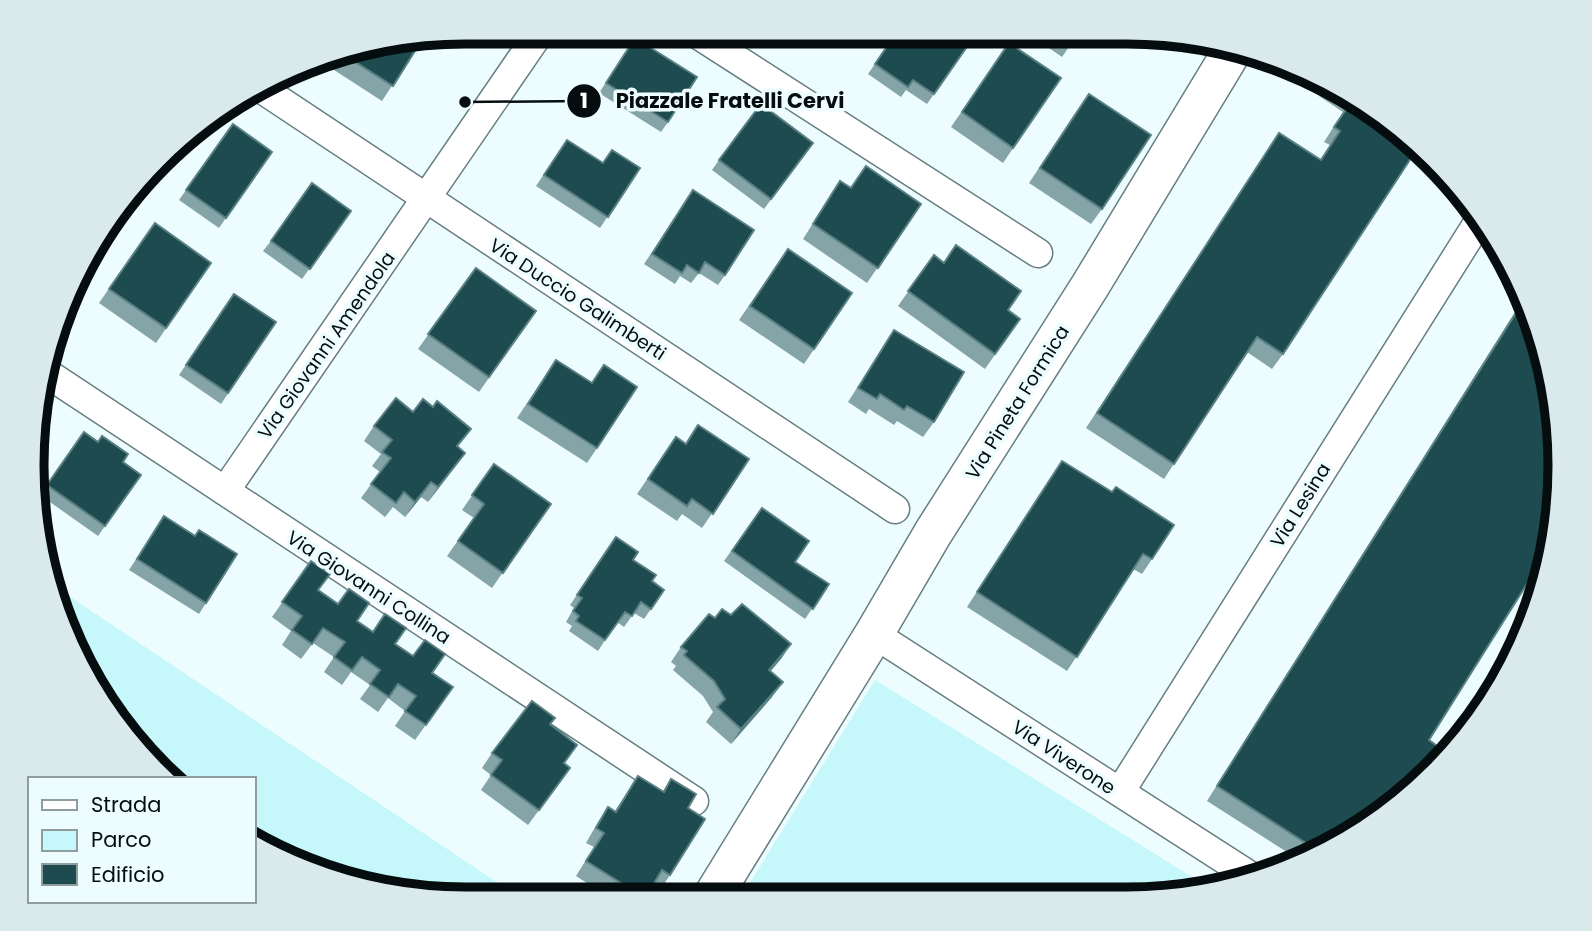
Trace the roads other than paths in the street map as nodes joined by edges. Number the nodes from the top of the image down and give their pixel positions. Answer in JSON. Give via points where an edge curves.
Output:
{"nodes":[{"id":1,"x":532,"y":44,"type":"edge"},
{"id":2,"x":713,"y":44,"type":"edge"},
{"id":3,"x":1229,"y":56,"type":"edge"},
{"id":4,"x":268,"y":93,"type":"edge"},
{"id":5,"x":426,"y":199,"type":"junction"},
{"id":6,"x":1475,"y":228,"type":"edge"},
{"id":7,"x":1038,"y":253,"type":"dead end"},
{"id":8,"x":53,"y":378,"type":"edge"},
{"id":9,"x":225,"y":492,"type":"junction"},
{"id":10,"x":895,"y":509,"type":"dead end"},
{"id":11,"x":874,"y":635,"type":"junction"},
{"id":12,"x":1120,"y":792,"type":"junction"},
{"id":13,"x":694,"y":801,"type":"edge"},
{"id":14,"x":1243,"y":871,"type":"edge"},
{"id":15,"x":719,"y":887,"type":"edge"}],
"edges":[{"from":1,"to":5,"type":"street","name":"Via Giovanni Amendola"},
{"from":2,"to":7,"type":"street"},
{"from":3,"to":11,"type":"street","name":"Via Pineta Formica"},
{"from":4,"to":5,"type":"street","name":"Via Duccio Galimberti"},
{"from":5,"to":9,"type":"street","name":"Via Giovanni Amendola"},
{"from":5,"to":10,"type":"street","name":"Via Duccio Galimberti"},
{"from":6,"to":12,"type":"street","name":"Via Lesina"},
{"from":8,"to":9,"type":"street","name":"Via Giovanni Collina"},
{"from":9,"to":13,"type":"street","name":"Via Giovanni Collina"},
{"from":11,"to":12,"type":"street","name":"Via Viverone"},
{"from":11,"to":15,"type":"street","name":"Via Pineta Formica"},
{"from":12,"to":14,"type":"street","name":"Via Viverone"}]}
